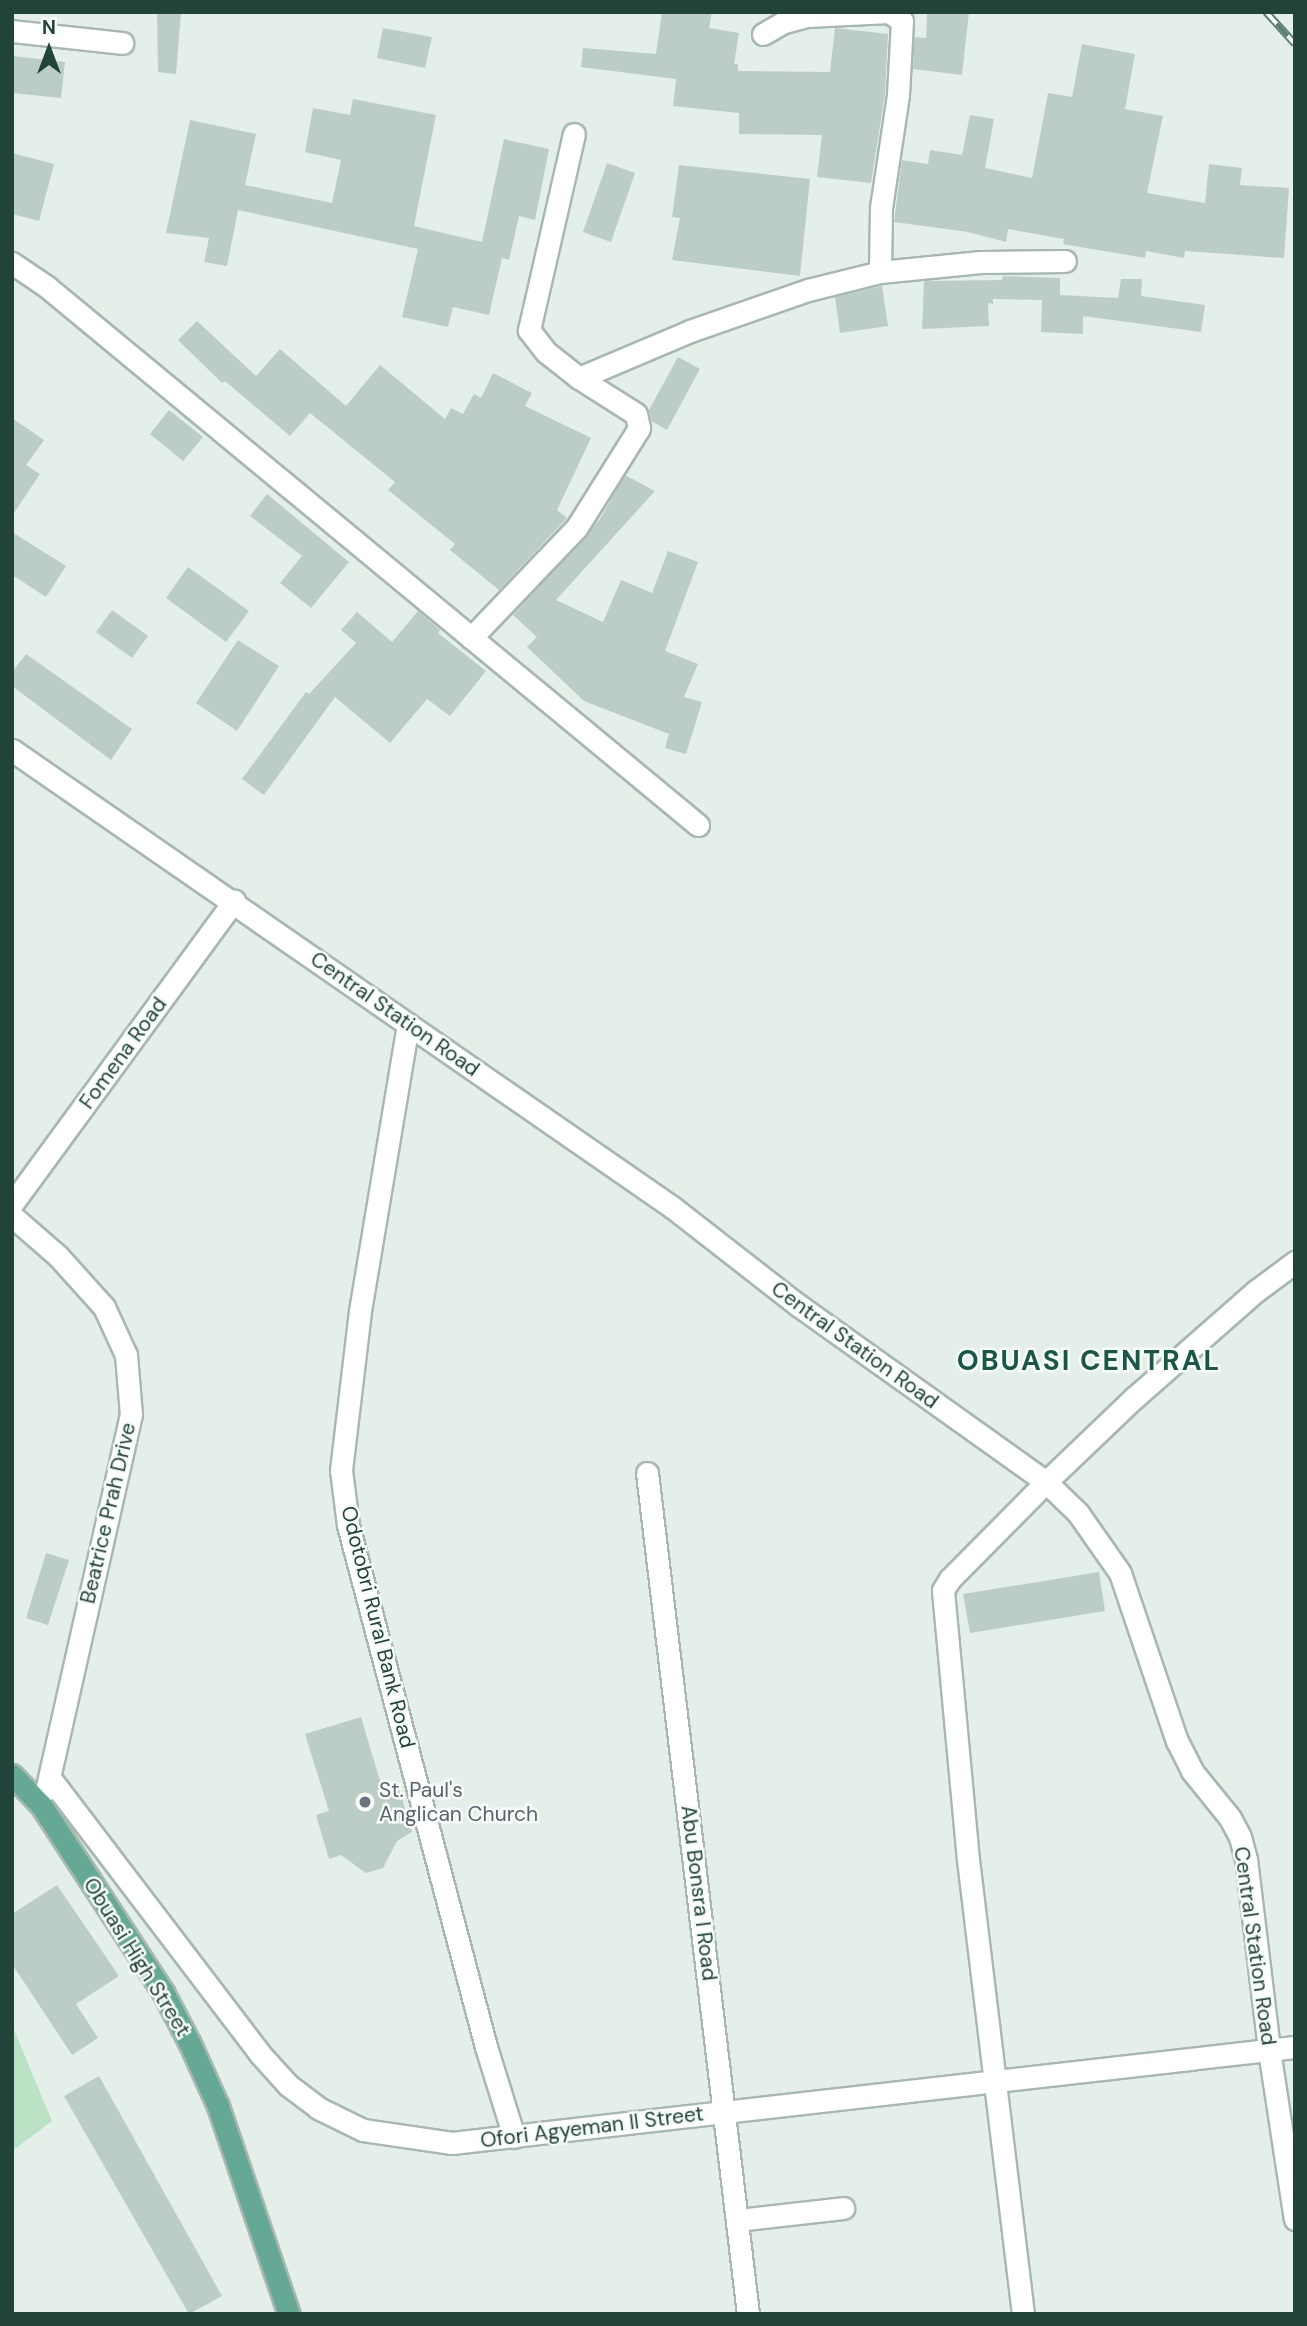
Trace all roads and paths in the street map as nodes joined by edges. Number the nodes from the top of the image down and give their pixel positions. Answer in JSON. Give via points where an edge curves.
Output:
{"nodes":[{"id":1,"x":12,"y":31,"type":"edge"},
{"id":2,"x":763,"y":34,"type":"dead end"},
{"id":3,"x":122,"y":43,"type":"dead end"},
{"id":4,"x":574,"y":134,"type":"dead end"},
{"id":5,"x":1065,"y":261,"type":"dead end"},
{"id":6,"x":12,"y":263,"type":"edge"},
{"id":7,"x":880,"y":272,"type":"junction"},
{"id":8,"x":579,"y":378,"type":"junction"},
{"id":9,"x":471,"y":638,"type":"junction"},
{"id":10,"x":12,"y":750,"type":"edge"},
{"id":11,"x":698,"y":825,"type":"dead end"},
{"id":12,"x":234,"y":901,"type":"junction"},
{"id":13,"x":408,"y":1024,"type":"junction"},
{"id":14,"x":12,"y":1204,"type":"edge"},
{"id":15,"x":12,"y":1216,"type":"edge"},
{"id":16,"x":1295,"y":1262,"type":"edge"},
{"id":17,"x":647,"y":1473,"type":"dead end"},
{"id":18,"x":1046,"y":1482,"type":"junction"},
{"id":19,"x":12,"y":1775,"type":"edge"},
{"id":20,"x":50,"y":1778,"type":"junction"},
{"id":21,"x":41,"y":1805,"type":"junction"},
{"id":22,"x":1295,"y":2047,"type":"edge"},
{"id":23,"x":1269,"y":2050,"type":"junction"},
{"id":24,"x":997,"y":2080,"type":"junction"},
{"id":25,"x":726,"y":2111,"type":"junction"},
{"id":26,"x":514,"y":2137,"type":"junction"},
{"id":27,"x":843,"y":2208,"type":"dead end"},
{"id":28,"x":1295,"y":2219,"type":"edge"},
{"id":29,"x":738,"y":2220,"type":"junction"},
{"id":30,"x":289,"y":2314,"type":"edge"},
{"id":31,"x":748,"y":2314,"type":"edge"},
{"id":32,"x":1023,"y":2314,"type":"edge"}],
"edges":[{"from":1,"to":3,"type":"street"},
{"from":2,"to":7,"type":"street","via":[[807,16],[889,12],[902,21],[898,95],[881,208]]},
{"from":4,"to":8,"type":"street","via":[[529,330],[546,352]]},
{"from":5,"to":7,"type":"street","via":[[981,262]]},
{"from":6,"to":9,"type":"street","via":[[46,286]]},
{"from":7,"to":8,"type":"street","via":[[808,290],[690,331]]},
{"from":8,"to":9,"type":"street","via":[[636,414],[639,428],[577,527]]},
{"from":9,"to":11,"type":"street"},
{"from":10,"to":12,"type":"street","name":"Central Station Road"},
{"from":12,"to":13,"type":"street","name":"Central Station Road"},
{"from":12,"to":14,"type":"street","name":"Fomena Road"},
{"from":13,"to":18,"type":"street","name":"Central Station Road","via":[[671,1208]]},
{"from":13,"to":26,"type":"street","name":"Odotobri Rural Bank Road","via":[[360,1311],[341,1470],[348,1525]]},
{"from":15,"to":20,"type":"street","name":"Beatrice Prah Drive","via":[[58,1256],[104,1307],[126,1355],[131,1414]]},
{"from":16,"to":18,"type":"street","via":[[1205,1335]]},
{"from":17,"to":25,"type":"street","name":"Abu Bonsra I Road"},
{"from":18,"to":23,"type":"street","name":"Central Station Road","via":[[1078,1513],[1120,1573],[1177,1741],[1193,1772],[1240,1837]]},
{"from":18,"to":24,"type":"street","via":[[943,1590],[968,1860]]},
{"from":19,"to":21,"type":"main road","name":"Obuasi High Street"},
{"from":20,"to":21,"type":"street","name":"Beatrice Prah Drive"},
{"from":20,"to":26,"type":"street","name":"Ofori Agyeman II Street","via":[[288,2085],[318,2108],[363,2130],[452,2143]]},
{"from":21,"to":30,"type":"main road","name":"Obuasi High Street","via":[[164,1994],[190,2045],[218,2106]]},
{"from":22,"to":23,"type":"street","name":"Ofori Agyeman II Street"},
{"from":23,"to":24,"type":"street","name":"Ofori Agyeman II Street"},
{"from":23,"to":28,"type":"street","name":"Central Station Road"},
{"from":24,"to":25,"type":"street","name":"Ofori Agyeman II Street"},
{"from":24,"to":32,"type":"street"},
{"from":25,"to":26,"type":"street","name":"Ofori Agyeman II Street"},
{"from":25,"to":29,"type":"street","name":"Abu Bonsra I Road"},
{"from":27,"to":29,"type":"street"},
{"from":29,"to":31,"type":"street","name":"Abu Bonsra I Road"}]}
